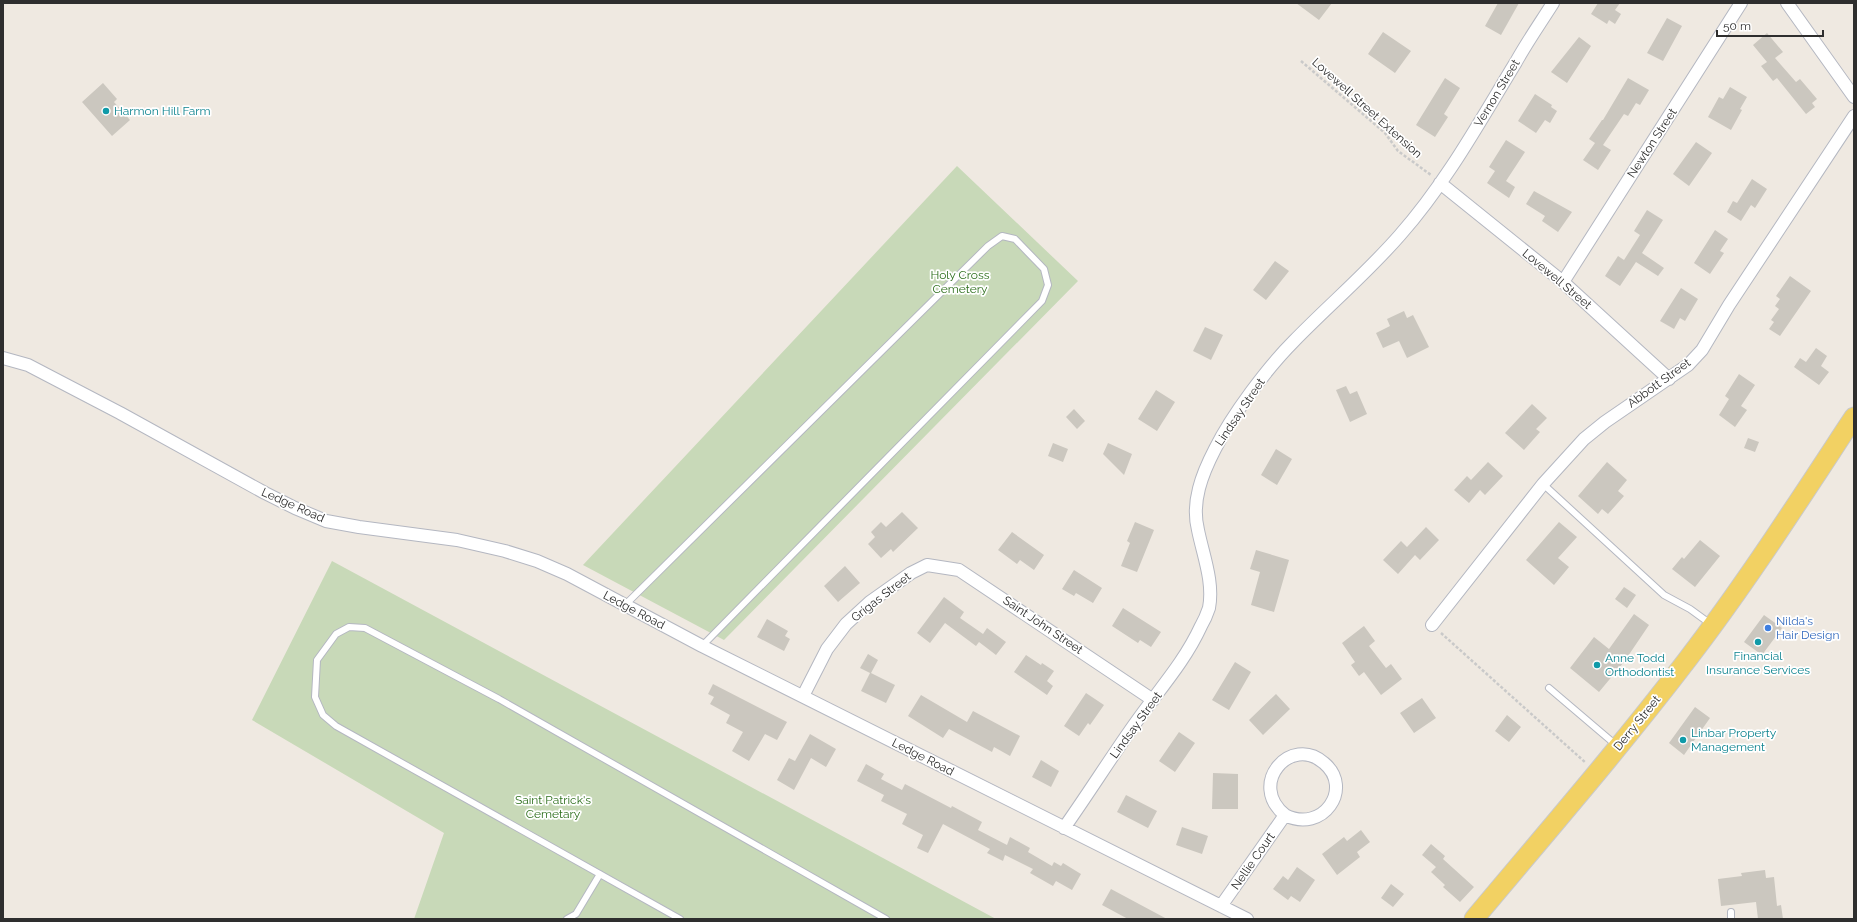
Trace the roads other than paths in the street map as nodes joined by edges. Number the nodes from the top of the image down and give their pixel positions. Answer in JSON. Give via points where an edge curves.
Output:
{"nodes":[{"id":1,"x":1553,"y":3,"type":"edge"},
{"id":2,"x":1741,"y":3,"type":"edge"},
{"id":3,"x":1787,"y":3,"type":"edge"},
{"id":4,"x":1854,"y":97,"type":"edge"},
{"id":5,"x":1854,"y":116,"type":"edge"},
{"id":6,"x":1440,"y":183,"type":"junction"},
{"id":7,"x":1563,"y":282,"type":"junction"},
{"id":8,"x":3,"y":358,"type":"edge"},
{"id":9,"x":1669,"y":379,"type":"junction"},
{"id":10,"x":1854,"y":417,"type":"edge"},
{"id":11,"x":1543,"y":484,"type":"junction"},
{"id":12,"x":927,"y":565,"type":"joint"},
{"id":13,"x":625,"y":605,"type":"junction"},
{"id":14,"x":1432,"y":625,"type":"road end"},
{"id":15,"x":1713,"y":626,"type":"junction"},
{"id":16,"x":702,"y":646,"type":"junction"},
{"id":17,"x":1549,"y":688,"type":"dead end"},
{"id":18,"x":803,"y":696,"type":"junction"},
{"id":19,"x":1153,"y":700,"type":"junction"},
{"id":20,"x":1618,"y":747,"type":"junction"},
{"id":21,"x":1285,"y":816,"type":"junction"},
{"id":22,"x":1064,"y":828,"type":"junction"},
{"id":23,"x":600,"y":874,"type":"junction"},
{"id":24,"x":1221,"y":906,"type":"junction"},
{"id":25,"x":576,"y":916,"type":"edge"},
{"id":26,"x":567,"y":919,"type":"edge"},
{"id":27,"x":680,"y":919,"type":"edge"},
{"id":28,"x":886,"y":919,"type":"edge"},
{"id":29,"x":1246,"y":919,"type":"edge"},
{"id":30,"x":1474,"y":919,"type":"edge"}],
"edges":[{"from":1,"to":6,"type":"street","name":"Vernon Street"},
{"from":2,"to":7,"type":"street","name":"Newton Street"},
{"from":3,"to":4,"type":"street"},
{"from":5,"to":9,"type":"street","name":"Abbott Street","via":[[1728,305],[1702,350],[1688,365]]},
{"from":6,"to":7,"type":"street","name":"Lovewell Street"},
{"from":6,"to":19,"type":"street","name":"Lindsay Street","via":[[1400,235],[1292,342],[1236,415],[1215,449],[1202,479],[1195,511],[1208,577],[1209,610],[1195,640]]},
{"from":7,"to":9,"type":"street","name":"Lovewell Street"},
{"from":8,"to":13,"type":"street","name":"Ledge Road","via":[[28,365],[295,508],[326,520],[358,527],[457,540],[505,551],[567,574]]},
{"from":9,"to":11,"type":"street","name":"Abbott Street","via":[[1584,439]]},
{"from":10,"to":15,"type":"main road","name":"Derry Street","via":[[1754,570]]},
{"from":11,"to":14,"type":"street","name":"Abbott Street"},
{"from":11,"to":15,"type":"lane","via":[[1664,595],[1690,609]]},
{"from":12,"to":18,"type":"street","name":"Grigas Street","via":[[876,598],[846,624],[827,649]]},
{"from":12,"to":19,"type":"street","name":"Saint John Street","via":[[959,570]]},
{"from":13,"to":16,"type":"street","name":"Ledge Road"},
{"from":13,"to":16,"type":"lane","via":[[988,246],[1002,236],[1015,239],[1044,269],[1048,285],[1042,301]]},
{"from":15,"to":20,"type":"main road","name":"Derry Street"},
{"from":16,"to":18,"type":"street","name":"Ledge Road"},
{"from":17,"to":20,"type":"lane"},
{"from":18,"to":22,"type":"street","name":"Ledge Road"},
{"from":19,"to":22,"type":"street","name":"Lindsay Street"},
{"from":20,"to":30,"type":"main road","name":"Derry Street"},
{"from":21,"to":21,"type":"street","via":[[1309,820],[1329,808],[1335,784],[1324,762],[1302,755],[1287,758],[1276,768],[1270,782],[1271,798]]},
{"from":21,"to":24,"type":"street","name":"Nellie Court"},
{"from":22,"to":24,"type":"street","name":"Ledge Road"},
{"from":23,"to":25,"type":"lane"},
{"from":23,"to":27,"type":"lane"},
{"from":23,"to":28,"type":"lane","via":[[336,726],[323,715],[315,697],[317,660],[336,634],[349,627],[365,628],[506,703]]},
{"from":24,"to":29,"type":"street","name":"Ledge Road"},
{"from":25,"to":26,"type":"lane"}]}
